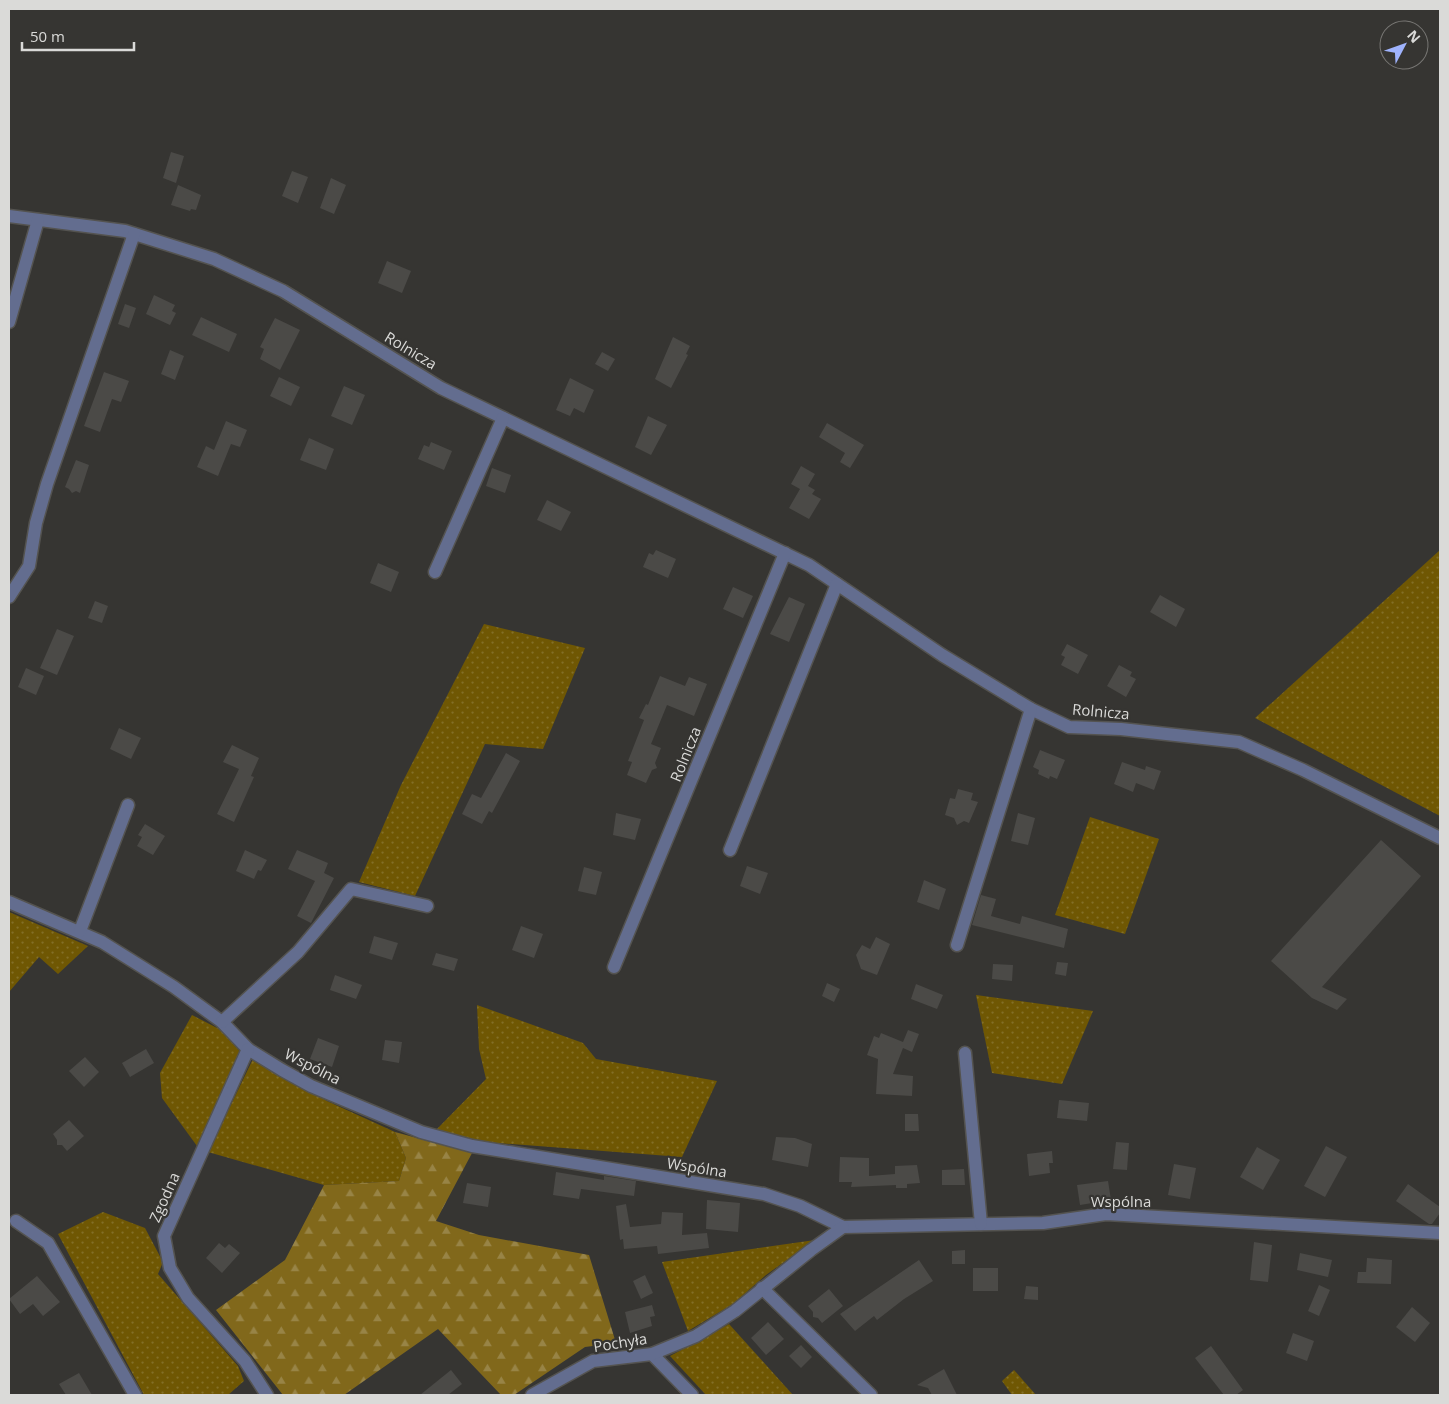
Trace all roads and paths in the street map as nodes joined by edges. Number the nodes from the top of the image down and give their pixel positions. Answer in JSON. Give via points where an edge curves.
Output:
{"nodes":[{"id":1,"x":9,"y":216,"type":"edge"},
{"id":2,"x":38,"y":220,"type":"junction"},
{"id":3,"x":134,"y":234,"type":"junction"},
{"id":4,"x":9,"y":322,"type":"edge"},
{"id":5,"x":503,"y":418,"type":"junction"},
{"id":6,"x":785,"y":553,"type":"junction"},
{"id":7,"x":435,"y":572,"type":"dead end"},
{"id":8,"x":837,"y":584,"type":"junction"},
{"id":9,"x":9,"y":597,"type":"edge"},
{"id":10,"x":1031,"y":709,"type":"junction"},
{"id":11,"x":128,"y":805,"type":"dead end"},
{"id":12,"x":1440,"y":838,"type":"edge"},
{"id":13,"x":730,"y":850,"type":"dead end"},
{"id":14,"x":9,"y":902,"type":"edge"},
{"id":15,"x":427,"y":906,"type":"dead end"},
{"id":16,"x":80,"y":931,"type":"junction"},
{"id":17,"x":957,"y":945,"type":"dead end"},
{"id":18,"x":614,"y":967,"type":"dead end"},
{"id":19,"x":222,"y":1022,"type":"junction"},
{"id":20,"x":248,"y":1049,"type":"junction"},
{"id":21,"x":965,"y":1053,"type":"dead end"},
{"id":22,"x":16,"y":1221,"type":"dead end"},
{"id":23,"x":981,"y":1224,"type":"junction"},
{"id":24,"x":843,"y":1227,"type":"junction"},
{"id":25,"x":1440,"y":1233,"type":"edge"},
{"id":26,"x":762,"y":1288,"type":"junction"},
{"id":27,"x":652,"y":1354,"type":"junction"},
{"id":28,"x":135,"y":1395,"type":"edge"},
{"id":29,"x":267,"y":1395,"type":"edge"},
{"id":30,"x":532,"y":1395,"type":"edge"},
{"id":31,"x":692,"y":1395,"type":"edge"},
{"id":32,"x":871,"y":1395,"type":"edge"}],
"edges":[{"from":1,"to":2,"type":"street","name":"Rolnicza"},
{"from":2,"to":3,"type":"street","name":"Rolnicza"},
{"from":2,"to":4,"type":"street"},
{"from":3,"to":5,"type":"street","name":"Rolnicza","via":[[214,259],[283,291],[442,388]]},
{"from":3,"to":9,"type":"street","via":[[47,484],[29,566]]},
{"from":5,"to":6,"type":"street","name":"Rolnicza"},
{"from":5,"to":7,"type":"street"},
{"from":6,"to":8,"type":"street","name":"Rolnicza"},
{"from":6,"to":18,"type":"street","name":"Rolnicza"},
{"from":8,"to":10,"type":"street","name":"Rolnicza","via":[[942,655]]},
{"from":8,"to":13,"type":"street"},
{"from":10,"to":12,"type":"street","name":"Rolnicza","via":[[1069,727],[1239,742]]},
{"from":10,"to":17,"type":"street"},
{"from":11,"to":16,"type":"street"},
{"from":14,"to":16,"type":"street","name":"Wspólna"},
{"from":15,"to":19,"type":"street","via":[[351,889],[298,952]]},
{"from":16,"to":19,"type":"street","name":"Wspólna","via":[[174,987]]},
{"from":19,"to":20,"type":"street","name":"Wspólna"},
{"from":20,"to":24,"type":"street","name":"Wspólna","via":[[311,1086],[421,1132],[472,1146],[764,1194],[800,1206]]},
{"from":20,"to":29,"type":"street","name":"Zgodna","via":[[164,1236],[170,1268],[188,1298],[245,1361]]},
{"from":21,"to":23,"type":"street"},
{"from":22,"to":28,"type":"street","via":[[48,1243]]},
{"from":23,"to":24,"type":"street","name":"Wspólna"},
{"from":23,"to":25,"type":"street","name":"Wspólna","via":[[1043,1223],[1106,1214]]},
{"from":24,"to":26,"type":"street","name":"Pochyła"},
{"from":26,"to":27,"type":"street","name":"Pochyła","via":[[735,1311],[696,1336]]},
{"from":26,"to":32,"type":"street"},
{"from":27,"to":30,"type":"street","name":"Pochyła","via":[[592,1361]]},
{"from":27,"to":31,"type":"street"}]}
